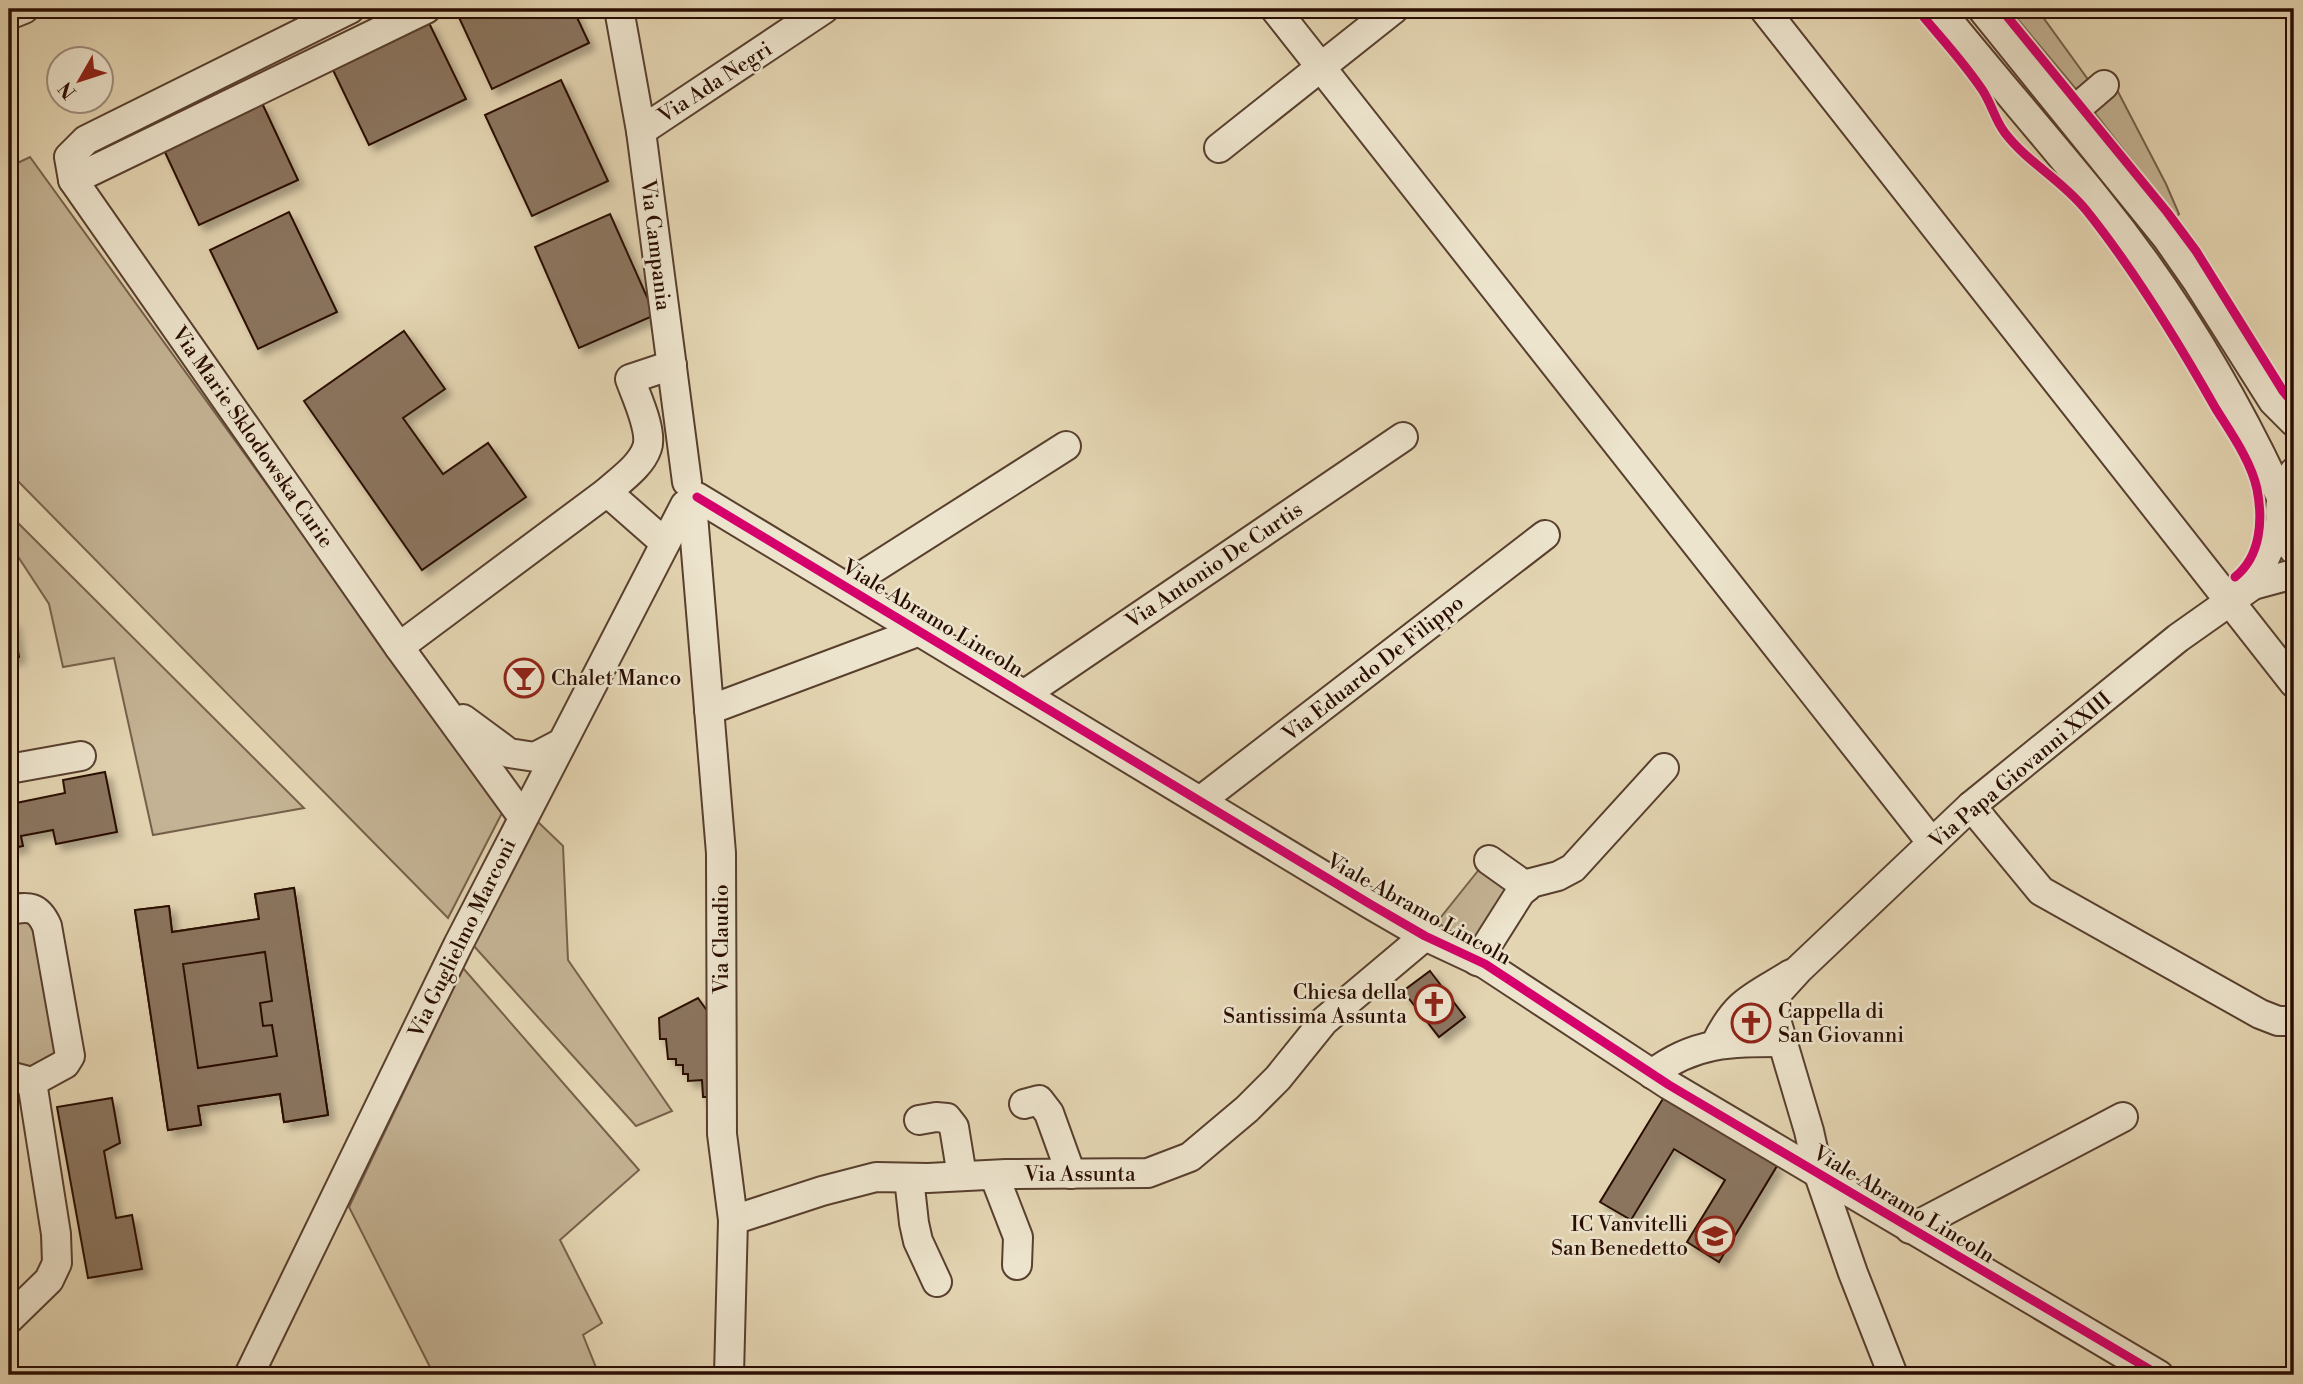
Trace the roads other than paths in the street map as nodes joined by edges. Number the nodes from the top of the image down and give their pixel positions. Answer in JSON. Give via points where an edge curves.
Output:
{"nodes":[{"id":1,"x":24,"y":9,"type":"edge"},
{"id":2,"x":350,"y":9,"type":"edge"},
{"id":3,"x":426,"y":9,"type":"edge"},
{"id":4,"x":619,"y":9,"type":"edge"},
{"id":5,"x":824,"y":9,"type":"edge"},
{"id":6,"x":1275,"y":9,"type":"edge"},
{"id":7,"x":1394,"y":9,"type":"edge"},
{"id":8,"x":1764,"y":9,"type":"edge"},
{"id":9,"x":1939,"y":9,"type":"edge"},
{"id":10,"x":1982,"y":9,"type":"edge"},
{"id":11,"x":9,"y":15,"type":"edge"},
{"id":12,"x":1321,"y":67,"type":"junction"},
{"id":13,"x":2102,"y":87,"type":"dead end"},
{"id":14,"x":2069,"y":115,"type":"junction"},
{"id":15,"x":641,"y":131,"type":"junction"},
{"id":16,"x":1219,"y":148,"type":"dead end"},
{"id":17,"x":73,"y":180,"type":"junction"},
{"id":18,"x":672,"y":365,"type":"junction"},
{"id":19,"x":2294,"y":422,"type":"edge"},
{"id":20,"x":1403,"y":437,"type":"dead end"},
{"id":21,"x":1066,"y":446,"type":"dead end"},
{"id":22,"x":607,"y":492,"type":"junction"},
{"id":23,"x":690,"y":497,"type":"junction"},
{"id":24,"x":2285,"y":497,"type":"edge"},
{"id":25,"x":1545,"y":535,"type":"dead end"},
{"id":26,"x":665,"y":543,"type":"junction"},
{"id":27,"x":2294,"y":550,"type":"edge"},
{"id":28,"x":2294,"y":574,"type":"edge"},
{"id":29,"x":845,"y":586,"type":"junction"},
{"id":30,"x":2242,"y":594,"type":"junction"},
{"id":31,"x":920,"y":631,"type":"junction"},
{"id":32,"x":399,"y":647,"type":"junction"},
{"id":33,"x":2294,"y":683,"type":"edge"},
{"id":34,"x":433,"y":693,"type":"junction"},
{"id":35,"x":1025,"y":694,"type":"junction"},
{"id":36,"x":709,"y":710,"type":"junction"},
{"id":37,"x":560,"y":744,"type":"junction"},
{"id":38,"x":81,"y":756,"type":"dead end"},
{"id":39,"x":1664,"y":768,"type":"dead end"},
{"id":40,"x":9,"y":769,"type":"edge"},
{"id":41,"x":1200,"y":801,"type":"junction"},
{"id":42,"x":1971,"y":806,"type":"junction"},
{"id":43,"x":522,"y":816,"type":"junction"},
{"id":44,"x":1932,"y":843,"type":"junction"},
{"id":45,"x":1489,"y":860,"type":"dead end"},
{"id":46,"x":1527,"y":887,"type":"junction"},
{"id":47,"x":9,"y":910,"type":"edge"},
{"id":48,"x":1424,"y":936,"type":"junction"},
{"id":49,"x":1477,"y":961,"type":"junction"},
{"id":50,"x":1799,"y":969,"type":"junction"},
{"id":51,"x":2294,"y":1021,"type":"edge"},
{"id":52,"x":1781,"y":1042,"type":"junction"},
{"id":53,"x":1715,"y":1045,"type":"junction"},
{"id":54,"x":1652,"y":1074,"type":"junction"},
{"id":55,"x":20,"y":1079,"type":"edge"},
{"id":56,"x":1024,"y":1104,"type":"dead end"},
{"id":57,"x":2123,"y":1117,"type":"dead end"},
{"id":58,"x":919,"y":1121,"type":"dead end"},
{"id":59,"x":1818,"y":1172,"type":"junction"},
{"id":60,"x":1072,"y":1174,"type":"junction"},
{"id":61,"x":994,"y":1175,"type":"junction"},
{"id":62,"x":962,"y":1176,"type":"junction"},
{"id":63,"x":909,"y":1178,"type":"junction"},
{"id":64,"x":733,"y":1220,"type":"junction"},
{"id":65,"x":1910,"y":1229,"type":"junction"},
{"id":66,"x":1017,"y":1265,"type":"dead end"},
{"id":67,"x":937,"y":1282,"type":"dead end"},
{"id":68,"x":9,"y":1320,"type":"edge"},
{"id":69,"x":249,"y":1375,"type":"edge"},
{"id":70,"x":729,"y":1375,"type":"edge"},
{"id":71,"x":1893,"y":1375,"type":"edge"},
{"id":72,"x":2159,"y":1375,"type":"edge"}],
"edges":[{"from":1,"to":11,"type":"street"},
{"from":2,"to":17,"type":"street","via":[[86,140],[69,157]]},
{"from":3,"to":17,"type":"street"},
{"from":4,"to":15,"type":"street","name":"Via Campania"},
{"from":5,"to":15,"type":"street","name":"Via Ada Negri"},
{"from":6,"to":12,"type":"street"},
{"from":7,"to":12,"type":"street"},
{"from":8,"to":30,"type":"street"},
{"from":9,"to":24,"type":"street","via":[[2137,253],[2223,386]]},
{"from":10,"to":14,"type":"street"},
{"from":12,"to":16,"type":"street"},
{"from":12,"to":44,"type":"street"},
{"from":13,"to":14,"type":"street"},
{"from":14,"to":19,"type":"street","via":[[2167,238],[2273,401]]},
{"from":15,"to":18,"type":"street","name":"Via Campania"},
{"from":17,"to":32,"type":"street","name":"Via Marie Sklodowska Curie"},
{"from":18,"to":22,"type":"street","via":[[630,379],[648,430],[648,447]]},
{"from":18,"to":23,"type":"street","name":"Via Campania"},
{"from":20,"to":35,"type":"street","name":"Via Antonio De Curtis"},
{"from":21,"to":29,"type":"street"},
{"from":22,"to":26,"type":"street"},
{"from":22,"to":32,"type":"street"},
{"from":23,"to":26,"type":"street","name":"Via Guglielmo Marconi"},
{"from":23,"to":29,"type":"street","name":"Viale Abramo Lincoln"},
{"from":23,"to":36,"type":"street","name":"Via Claudio"},
{"from":24,"to":27,"type":"street","via":[[2284,535]]},
{"from":24,"to":30,"type":"street"},
{"from":25,"to":41,"type":"street","name":"Via Eduardo De Filippo"},
{"from":26,"to":37,"type":"street","name":"Via Guglielmo Marconi"},
{"from":28,"to":30,"type":"street","name":"Via Papa Giovanni XXIII"},
{"from":29,"to":31,"type":"street","name":"Viale Abramo Lincoln"},
{"from":30,"to":33,"type":"street"},
{"from":30,"to":42,"type":"street","name":"Via Papa Giovanni XXIII","via":[[2178,638]]},
{"from":31,"to":35,"type":"street","name":"Viale Abramo Lincoln"},
{"from":31,"to":36,"type":"street"},
{"from":32,"to":34,"type":"street","name":"Via Marie Sklodowska Curie"},
{"from":34,"to":37,"type":"street","name":"Via Marie Sklodowska Curie","via":[[509,753],[535,757]]},
{"from":34,"to":43,"type":"street","name":"Via Marie Sklodowska Curie"},
{"from":35,"to":41,"type":"street","name":"Viale Abramo Lincoln"},
{"from":36,"to":64,"type":"street","name":"Via Claudio","via":[[721,853],[722,1134]]},
{"from":37,"to":43,"type":"street","name":"Via Guglielmo Marconi"},
{"from":38,"to":40,"type":"street"},
{"from":39,"to":46,"type":"street","via":[[1573,868]]},
{"from":41,"to":48,"type":"street","name":"Viale Abramo Lincoln"},
{"from":42,"to":44,"type":"street","name":"Via Papa Giovanni XXIII"},
{"from":42,"to":51,"type":"street","via":[[2041,891],[2260,1014]]},
{"from":43,"to":69,"type":"street","name":"Via Guglielmo Marconi"},
{"from":44,"to":50,"type":"street","name":"Via Papa Giovanni XXIII"},
{"from":45,"to":46,"type":"street"},
{"from":46,"to":49,"type":"street"},
{"from":47,"to":55,"type":"street","via":[[23,907],[43,916],[70,1056],[65,1065]]},
{"from":48,"to":49,"type":"street","name":"Viale Abramo Lincoln"},
{"from":48,"to":60,"type":"street","name":"Via Assunta","via":[[1324,1021],[1278,1078],[1189,1157],[1148,1173]]},
{"from":49,"to":54,"type":"street","name":"Viale Abramo Lincoln"},
{"from":50,"to":52,"type":"street","name":"Via Papa Giovanni XXIII","via":[[1778,992],[1774,1013]]},
{"from":50,"to":53,"type":"street","name":"Via Papa Giovanni XXIII","via":[[1735,1011]]},
{"from":52,"to":53,"type":"street"},
{"from":52,"to":59,"type":"street","name":"Via Papa Giovanni XXIII"},
{"from":53,"to":54,"type":"street","via":[[1673,1058]]},
{"from":54,"to":59,"type":"street","name":"Viale Abramo Lincoln"},
{"from":55,"to":68,"type":"street","via":[[56,1234],[57,1263],[49,1280]]},
{"from":56,"to":60,"type":"street","via":[[1039,1100],[1049,1114]]},
{"from":57,"to":65,"type":"street"},
{"from":58,"to":62,"type":"street","via":[[947,1118],[954,1127]]},
{"from":59,"to":65,"type":"street","name":"Viale Abramo Lincoln"},
{"from":59,"to":71,"type":"street","name":"Via Papa Giovanni XXIII"},
{"from":60,"to":61,"type":"street","name":"Via Assunta"},
{"from":61,"to":62,"type":"street","name":"Via Assunta"},
{"from":61,"to":66,"type":"street","via":[[1017,1237]]},
{"from":62,"to":63,"type":"street","name":"Via Assunta"},
{"from":63,"to":64,"type":"street","name":"Via Assunta","via":[[877,1177]]},
{"from":63,"to":67,"type":"street","via":[[918,1241]]},
{"from":64,"to":70,"type":"street","name":"Via Claudio"},
{"from":65,"to":72,"type":"street","name":"Viale Abramo Lincoln"}]}
